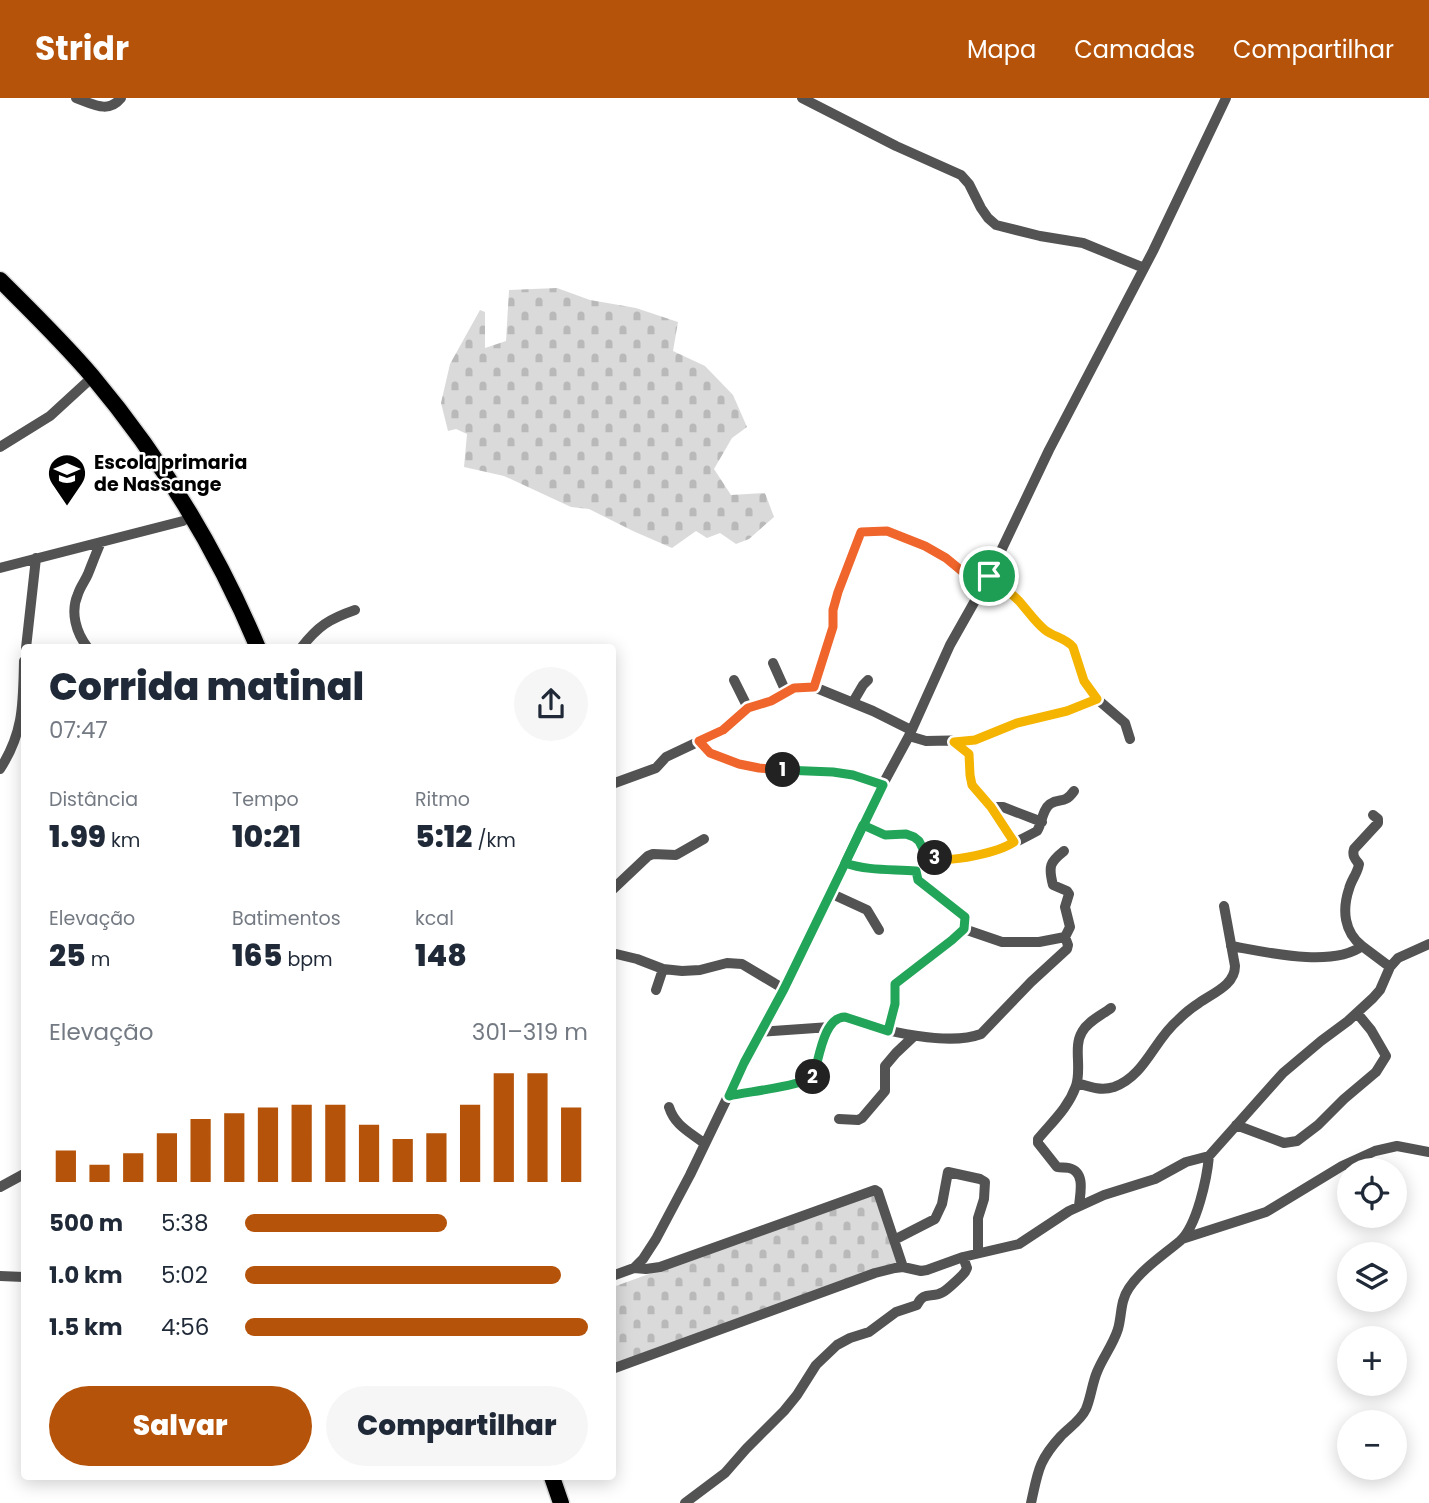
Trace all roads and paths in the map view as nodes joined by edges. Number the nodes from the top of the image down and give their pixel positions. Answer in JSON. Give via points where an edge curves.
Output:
{"nodes":[{"id":1,"x":76,"y":98,"type":"edge"},
{"id":2,"x":121,"y":98,"type":"edge"},
{"id":3,"x":802,"y":98,"type":"edge"},
{"id":4,"x":1226,"y":98,"type":"edge"},
{"id":5,"x":1144,"y":268,"type":"junction"},
{"id":6,"x":0,"y":280,"type":"edge"},
{"id":7,"x":0,"y":292,"type":"edge"},
{"id":8,"x":86,"y":383,"type":"junction"},
{"id":9,"x":0,"y":447,"type":"edge"},
{"id":10,"x":183,"y":522,"type":"junction"},
{"id":11,"x":101,"y":542,"type":"junction"},
{"id":12,"x":36,"y":558,"type":"junction"},
{"id":13,"x":0,"y":568,"type":"edge"},
{"id":14,"x":986,"y":581,"type":"junction"},
{"id":15,"x":355,"y":610,"type":"dead end"},
{"id":16,"x":26,"y":644,"type":"edge"},
{"id":17,"x":85,"y":644,"type":"edge"},
{"id":18,"x":246,"y":644,"type":"edge"},
{"id":19,"x":256,"y":644,"type":"edge"},
{"id":20,"x":304,"y":644,"type":"edge"},
{"id":21,"x":773,"y":663,"type":"dead end"},
{"id":22,"x":734,"y":680,"type":"dead end"},
{"id":23,"x":868,"y":680,"type":"dead end"},
{"id":24,"x":814,"y":687,"type":"junction"},
{"id":25,"x":786,"y":692,"type":"junction"},
{"id":26,"x":1097,"y":699,"type":"junction"},
{"id":27,"x":853,"y":702,"type":"junction"},
{"id":28,"x":748,"y":708,"type":"junction"},
{"id":29,"x":21,"y":718,"type":"edge"},
{"id":30,"x":910,"y":733,"type":"junction"},
{"id":31,"x":1130,"y":739,"type":"dead end"},
{"id":32,"x":699,"y":741,"type":"junction"},
{"id":33,"x":954,"y":742,"type":"junction"},
{"id":34,"x":0,"y":769,"type":"edge"},
{"id":35,"x":616,"y":783,"type":"edge"},
{"id":36,"x":883,"y":785,"type":"junction"},
{"id":37,"x":1074,"y":791,"type":"dead end"},
{"id":38,"x":991,"y":807,"type":"junction"},
{"id":39,"x":1373,"y":815,"type":"dead end"},
{"id":40,"x":1041,"y":822,"type":"junction"},
{"id":41,"x":863,"y":825,"type":"junction"},
{"id":42,"x":704,"y":839,"type":"dead end"},
{"id":43,"x":1014,"y":842,"type":"junction"},
{"id":44,"x":1064,"y":851,"type":"dead end"},
{"id":45,"x":845,"y":863,"type":"junction"},
{"id":46,"x":616,"y":886,"type":"edge"},
{"id":47,"x":830,"y":893,"type":"junction"},
{"id":48,"x":1224,"y":906,"type":"dead end"},
{"id":49,"x":964,"y":929,"type":"junction"},
{"id":50,"x":879,"y":930,"type":"dead end"},
{"id":51,"x":1065,"y":937,"type":"junction"},
{"id":52,"x":1429,"y":944,"type":"edge"},
{"id":53,"x":1231,"y":946,"type":"junction"},
{"id":54,"x":1362,"y":946,"type":"junction"},
{"id":55,"x":616,"y":954,"type":"edge"},
{"id":56,"x":1390,"y":967,"type":"junction"},
{"id":57,"x":663,"y":969,"type":"junction"},
{"id":58,"x":784,"y":989,"type":"junction"},
{"id":59,"x":656,"y":990,"type":"dead end"},
{"id":60,"x":1111,"y":1008,"type":"dead end"},
{"id":61,"x":1357,"y":1013,"type":"junction"},
{"id":62,"x":830,"y":1027,"type":"junction"},
{"id":63,"x":888,"y":1031,"type":"junction"},
{"id":64,"x":760,"y":1032,"type":"junction"},
{"id":65,"x":913,"y":1037,"type":"junction"},
{"id":66,"x":1077,"y":1083,"type":"junction"},
{"id":67,"x":729,"y":1096,"type":"junction"},
{"id":68,"x":669,"y":1107,"type":"dead end"},
{"id":69,"x":839,"y":1119,"type":"dead end"},
{"id":70,"x":1236,"y":1125,"type":"junction"},
{"id":71,"x":705,"y":1144,"type":"junction"},
{"id":72,"x":1427,"y":1150,"type":"edge"},
{"id":73,"x":1209,"y":1156,"type":"junction"},
{"id":74,"x":21,"y":1177,"type":"edge"},
{"id":75,"x":0,"y":1187,"type":"edge"},
{"id":76,"x":1079,"y":1206,"type":"junction"},
{"id":77,"x":1182,"y":1239,"type":"junction"},
{"id":78,"x":894,"y":1240,"type":"junction"},
{"id":79,"x":978,"y":1253,"type":"junction"},
{"id":80,"x":964,"y":1257,"type":"junction"},
{"id":81,"x":903,"y":1267,"type":"junction"},
{"id":82,"x":634,"y":1268,"type":"junction"},
{"id":83,"x":616,"y":1275,"type":"edge"},
{"id":84,"x":0,"y":1276,"type":"edge"},
{"id":85,"x":21,"y":1277,"type":"edge"},
{"id":86,"x":616,"y":1368,"type":"edge"},
{"id":87,"x":553,"y":1480,"type":"edge"},
{"id":88,"x":564,"y":1480,"type":"edge"},
{"id":89,"x":561,"y":1503,"type":"edge"},
{"id":90,"x":572,"y":1503,"type":"edge"},
{"id":91,"x":685,"y":1503,"type":"edge"},
{"id":92,"x":1031,"y":1503,"type":"edge"}],
"edges":[{"from":1,"to":2,"type":"street","via":[[108,107]]},
{"from":3,"to":5,"type":"street","via":[[961,175],[996,225],[1083,243]]},
{"from":4,"to":5,"type":"street"},
{"from":5,"to":14,"type":"street"},
{"from":6,"to":19,"type":"highway","via":[[80,362],[147,447],[185,504]]},
{"from":7,"to":8,"type":"highway"},
{"from":8,"to":9,"type":"street","via":[[50,416]]},
{"from":8,"to":10,"type":"highway"},
{"from":10,"to":11,"type":"street"},
{"from":10,"to":18,"type":"highway"},
{"from":11,"to":12,"type":"street"},
{"from":11,"to":17,"type":"street","via":[[75,605],[75,622]]},
{"from":12,"to":13,"type":"street"},
{"from":12,"to":16,"type":"street"},
{"from":14,"to":24,"type":"street","via":[[969,577],[925,546],[887,531],[861,532],[838,592],[833,627]]},
{"from":14,"to":26,"type":"street","via":[[1004,587],[1052,635],[1070,643],[1084,681]]},
{"from":14,"to":30,"type":"street","via":[[950,645]]},
{"from":15,"to":20,"type":"street","via":[[323,624]]},
{"from":21,"to":25,"type":"street"},
{"from":22,"to":28,"type":"street"},
{"from":23,"to":27,"type":"street"},
{"from":24,"to":25,"type":"street"},
{"from":24,"to":27,"type":"street"},
{"from":25,"to":28,"type":"street"},
{"from":26,"to":31,"type":"street","via":[[1125,723]]},
{"from":26,"to":33,"type":"street","via":[[975,740]]},
{"from":27,"to":30,"type":"street"},
{"from":28,"to":32,"type":"street","via":[[723,730]]},
{"from":29,"to":34,"type":"street","via":[[11,752]]},
{"from":30,"to":33,"type":"street","via":[[926,741]]},
{"from":30,"to":36,"type":"street"},
{"from":32,"to":35,"type":"street","via":[[666,757],[656,768]]},
{"from":32,"to":36,"type":"street","via":[[710,753],[739,764],[833,772]]},
{"from":33,"to":38,"type":"street","via":[[969,754],[972,785]]},
{"from":36,"to":41,"type":"street"},
{"from":37,"to":40,"type":"street","via":[[1065,801],[1048,806]]},
{"from":38,"to":40,"type":"street"},
{"from":38,"to":43,"type":"street"},
{"from":39,"to":54,"type":"street","via":[[1378,823],[1354,849],[1359,864],[1346,902],[1347,927]]},
{"from":40,"to":43,"type":"street","via":[[1037,831]]},
{"from":41,"to":43,"type":"street","via":[[885,835],[914,837],[925,853],[938,860],[981,854]]},
{"from":41,"to":45,"type":"street"},
{"from":42,"to":46,"type":"street","via":[[676,855],[648,856]]},
{"from":44,"to":51,"type":"street","via":[[1051,864],[1053,885],[1069,894],[1065,907],[1070,927]]},
{"from":45,"to":47,"type":"street"},
{"from":45,"to":49,"type":"street","via":[[916,871],[918,880],[965,917]]},
{"from":47,"to":50,"type":"street","via":[[867,910]]},
{"from":47,"to":58,"type":"street"},
{"from":48,"to":53,"type":"street"},
{"from":49,"to":51,"type":"street","via":[[1002,943]]},
{"from":49,"to":63,"type":"street","via":[[895,984]]},
{"from":51,"to":65,"type":"street","via":[[1068,948],[981,1034]]},
{"from":52,"to":56,"type":"street","via":[[1398,958]]},
{"from":53,"to":54,"type":"street","via":[[1336,957]]},
{"from":53,"to":66,"type":"street","via":[[1233,977],[1163,1034],[1134,1076],[1101,1089]]},
{"from":54,"to":56,"type":"street"},
{"from":55,"to":57,"type":"street"},
{"from":56,"to":61,"type":"street","via":[[1380,990]]},
{"from":57,"to":58,"type":"street","via":[[742,964]]},
{"from":57,"to":59,"type":"street"},
{"from":58,"to":64,"type":"street"},
{"from":60,"to":66,"type":"street","via":[[1082,1032]]},
{"from":61,"to":70,"type":"street","via":[[1283,1073]]},
{"from":61,"to":70,"type":"street","via":[[1385,1053],[1367,1081],[1292,1143]]},
{"from":62,"to":63,"type":"street","via":[[840,1017]]},
{"from":62,"to":64,"type":"street"},
{"from":62,"to":67,"type":"street","via":[[808,1081]]},
{"from":63,"to":65,"type":"street"},
{"from":64,"to":67,"type":"street"},
{"from":65,"to":69,"type":"street","via":[[885,1066],[885,1091],[862,1118]]},
{"from":66,"to":76,"type":"street","via":[[1068,1105],[1038,1143],[1057,1167],[1077,1173]]},
{"from":67,"to":71,"type":"street"},
{"from":68,"to":71,"type":"street","via":[[677,1123]]},
{"from":70,"to":73,"type":"street"},
{"from":71,"to":82,"type":"street","via":[[656,1239]]},
{"from":72,"to":77,"type":"street","via":[[1397,1146],[1375,1151],[1266,1212]]},
{"from":73,"to":76,"type":"street"},
{"from":73,"to":77,"type":"street","via":[[1199,1205]]},
{"from":74,"to":75,"type":"street"},
{"from":76,"to":79,"type":"street","via":[[1019,1244]]},
{"from":77,"to":92,"type":"street","via":[[1127,1291],[1115,1339],[1096,1373],[1086,1411],[1038,1468]]},
{"from":78,"to":79,"type":"street","via":[[934,1219],[951,1172],[985,1182]]},
{"from":78,"to":81,"type":"street"},
{"from":78,"to":82,"type":"street","via":[[875,1189],[660,1267]]},
{"from":79,"to":80,"type":"street"},
{"from":80,"to":81,"type":"street","via":[[927,1270]]},
{"from":80,"to":91,"type":"street","via":[[965,1272],[944,1292],[925,1296],[866,1333],[837,1345],[725,1474]]},
{"from":81,"to":86,"type":"street","via":[[875,1273]]},
{"from":82,"to":83,"type":"street"},
{"from":84,"to":85,"type":"street"},
{"from":87,"to":89,"type":"highway"},
{"from":88,"to":90,"type":"highway"}]}
